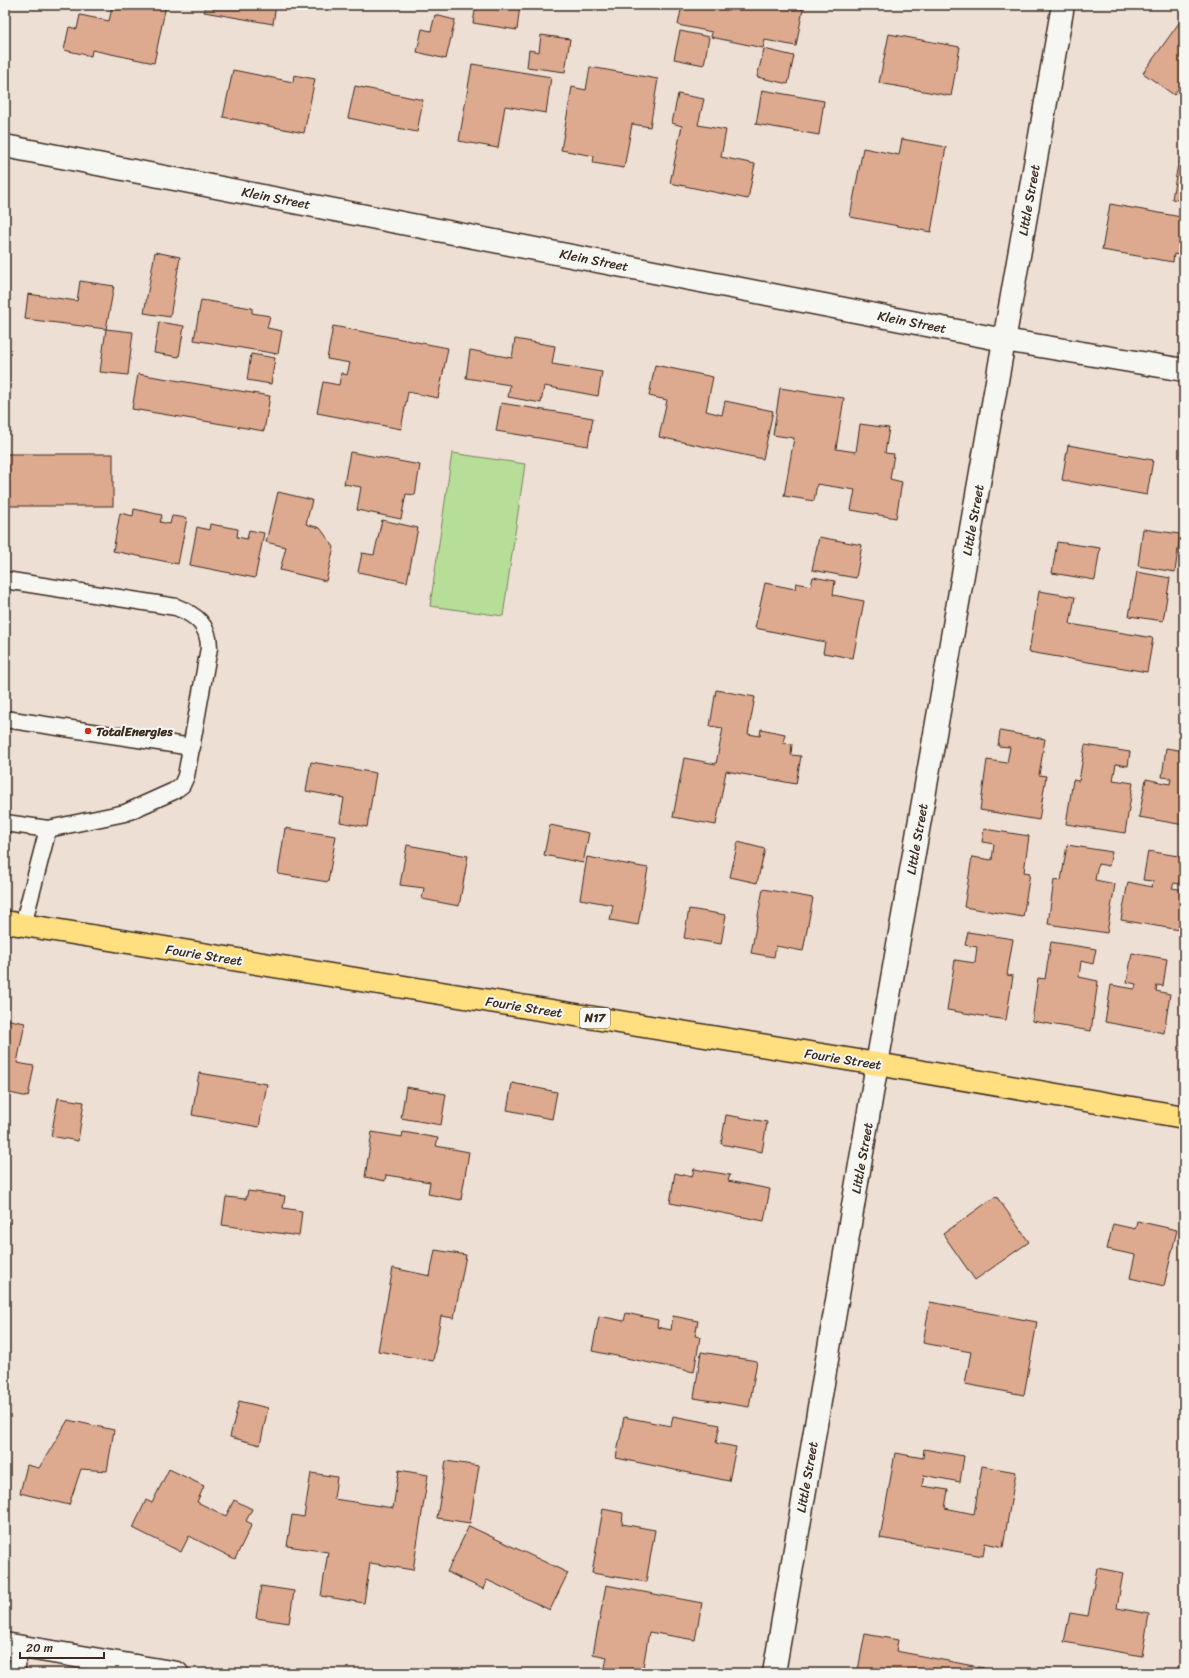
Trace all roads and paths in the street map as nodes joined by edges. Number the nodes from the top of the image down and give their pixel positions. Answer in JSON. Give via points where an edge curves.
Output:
{"nodes":[{"id":1,"x":1063,"y":5,"type":"edge"},
{"id":2,"x":5,"y":146,"type":"edge"},
{"id":3,"x":1004,"y":340,"type":"junction"},
{"id":4,"x":1184,"y":370,"type":"edge"},
{"id":5,"x":5,"y":580,"type":"edge"},
{"id":6,"x":5,"y":719,"type":"edge"},
{"id":7,"x":192,"y":747,"type":"junction"},
{"id":8,"x":5,"y":823,"type":"edge"},
{"id":9,"x":48,"y":829,"type":"junction"},
{"id":10,"x":14,"y":924,"type":"edge"},
{"id":11,"x":877,"y":1064,"type":"junction"},
{"id":12,"x":1184,"y":1117,"type":"edge"},
{"id":13,"x":13,"y":1645,"type":"edge"},
{"id":14,"x":16,"y":1673,"type":"edge"},
{"id":15,"x":177,"y":1673,"type":"edge"},
{"id":16,"x":774,"y":1673,"type":"edge"}],
"edges":[{"from":1,"to":3,"type":"street","name":"Little Street"},
{"from":2,"to":3,"type":"street","name":"Klein Street"},
{"from":3,"to":4,"type":"street","name":"Klein Street"},
{"from":3,"to":11,"type":"street","name":"Little Street"},
{"from":5,"to":7,"type":"lane","via":[[176,607],[190,612],[200,620],[206,629],[209,648]]},
{"from":6,"to":7,"type":"lane"},
{"from":7,"to":9,"type":"lane","via":[[185,781],[174,791],[125,813]]},
{"from":8,"to":9,"type":"lane"},
{"from":9,"to":10,"type":"lane"},
{"from":10,"to":11,"type":"highway","name":"Fourie Street","number":"N17"},
{"from":11,"to":12,"type":"highway","name":"Fourie Street","number":"N17"},
{"from":11,"to":16,"type":"street","name":"Little Street"},
{"from":13,"to":14,"type":"lane"},
{"from":13,"to":15,"type":"street"}]}
